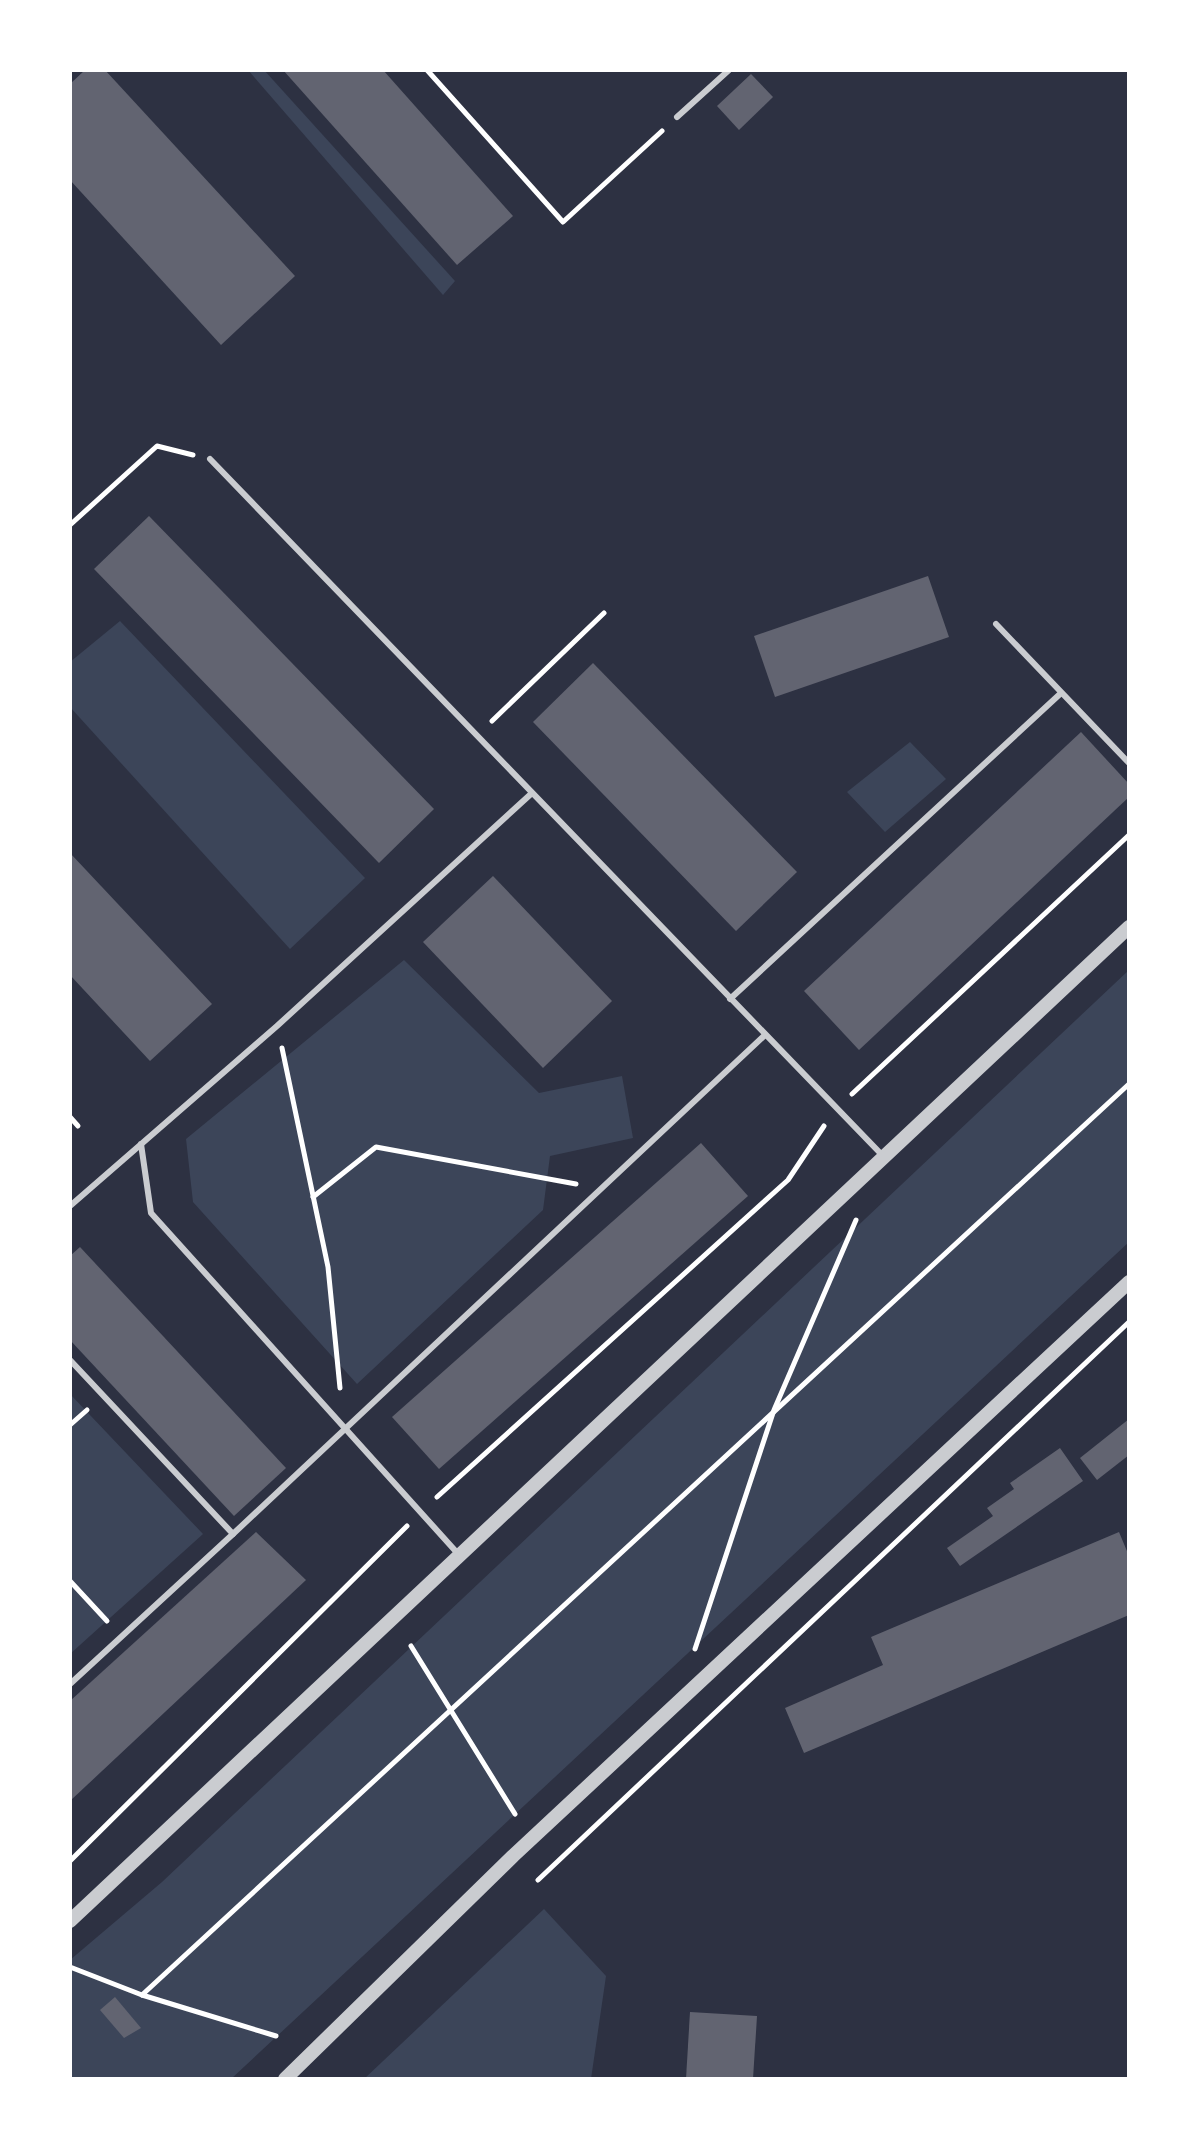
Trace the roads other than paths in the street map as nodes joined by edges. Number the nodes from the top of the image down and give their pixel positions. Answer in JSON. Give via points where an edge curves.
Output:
{"nodes":[{"id":1,"x":729,"y":70,"type":"edge"},
{"id":2,"x":677,"y":117,"type":"road end"},
{"id":3,"x":210,"y":459,"type":"road end"},
{"id":4,"x":996,"y":624,"type":"dead end"},
{"id":5,"x":1060,"y":694,"type":"junction"},
{"id":6,"x":1129,"y":763,"type":"edge"},
{"id":7,"x":532,"y":793,"type":"junction"},
{"id":8,"x":1129,"y":927,"type":"edge"},
{"id":9,"x":730,"y":999,"type":"junction"},
{"id":10,"x":765,"y":1035,"type":"junction"},
{"id":11,"x":141,"y":1144,"type":"junction"},
{"id":12,"x":884,"y":1157,"type":"junction"},
{"id":13,"x":70,"y":1206,"type":"edge"},
{"id":14,"x":1129,"y":1282,"type":"edge"},
{"id":15,"x":70,"y":1360,"type":"edge"},
{"id":16,"x":345,"y":1429,"type":"junction"},
{"id":17,"x":233,"y":1534,"type":"junction"},
{"id":18,"x":460,"y":1556,"type":"junction"},
{"id":19,"x":70,"y":1684,"type":"edge"},
{"id":20,"x":70,"y":1921,"type":"edge"},
{"id":21,"x":285,"y":2079,"type":"edge"}],
"edges":[{"from":1,"to":2,"type":"lane"},
{"from":3,"to":7,"type":"lane"},
{"from":4,"to":5,"type":"lane"},
{"from":5,"to":6,"type":"lane"},
{"from":5,"to":9,"type":"lane"},
{"from":7,"to":9,"type":"lane"},
{"from":7,"to":11,"type":"lane"},
{"from":8,"to":12,"type":"street"},
{"from":9,"to":10,"type":"lane"},
{"from":10,"to":12,"type":"lane"},
{"from":10,"to":16,"type":"lane"},
{"from":11,"to":13,"type":"lane"},
{"from":11,"to":16,"type":"lane","via":[[151,1213]]},
{"from":12,"to":18,"type":"street"},
{"from":14,"to":21,"type":"street","via":[[513,1856]]},
{"from":15,"to":17,"type":"lane"},
{"from":16,"to":17,"type":"lane"},
{"from":16,"to":18,"type":"lane"},
{"from":17,"to":19,"type":"lane"},
{"from":18,"to":20,"type":"street"}]}
